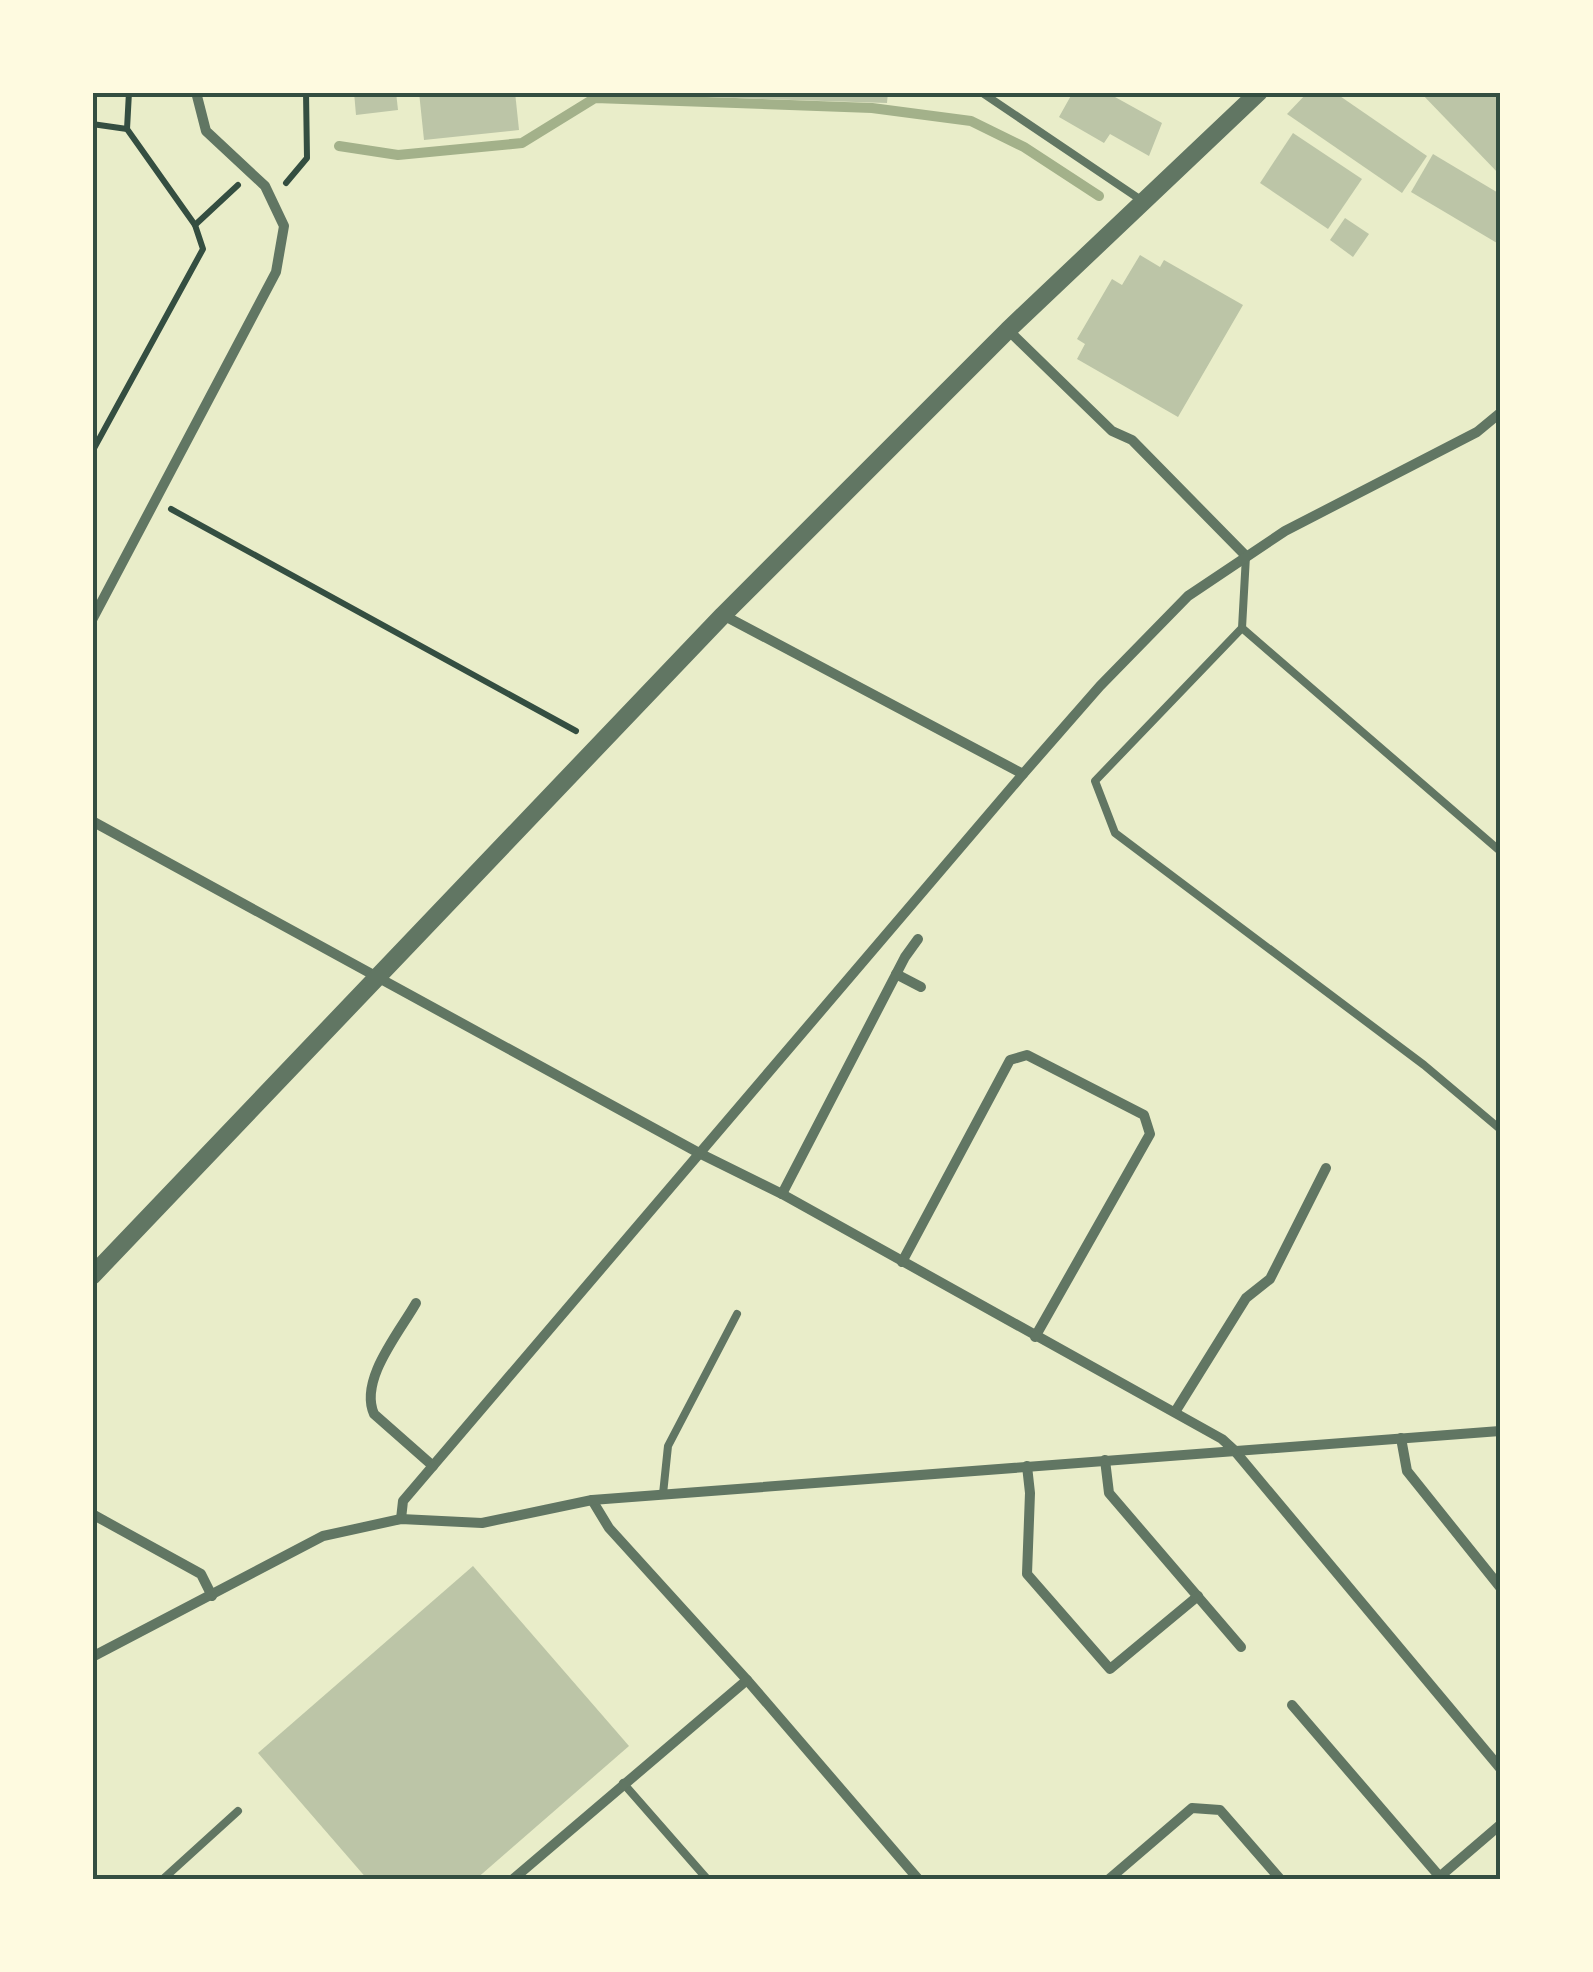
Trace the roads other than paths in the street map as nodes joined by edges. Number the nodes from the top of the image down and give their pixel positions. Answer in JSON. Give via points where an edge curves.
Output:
{"nodes":[{"id":1,"x":196,"y":92,"type":"edge"},
{"id":2,"x":981,"y":92,"type":"edge"},
{"id":3,"x":1259,"y":92,"type":"edge"},
{"id":4,"x":1144,"y":202,"type":"junction"},
{"id":5,"x":1008,"y":330,"type":"junction"},
{"id":6,"x":1500,"y":412,"type":"edge"},
{"id":7,"x":1246,"y":556,"type":"junction"},
{"id":8,"x":723,"y":615,"type":"junction"},
{"id":9,"x":92,"y":620,"type":"edge"},
{"id":10,"x":1242,"y":628,"type":"junction"},
{"id":11,"x":1023,"y":774,"type":"junction"},
{"id":12,"x":92,"y":822,"type":"edge"},
{"id":13,"x":1500,"y":851,"type":"edge"},
{"id":14,"x":918,"y":939,"type":"dead end"},
{"id":15,"x":896,"y":974,"type":"junction"},
{"id":16,"x":379,"y":976,"type":"junction"},
{"id":17,"x":921,"y":987,"type":"dead end"},
{"id":18,"x":1500,"y":1129,"type":"edge"},
{"id":19,"x":699,"y":1153,"type":"junction"},
{"id":20,"x":1326,"y":1168,"type":"dead end"},
{"id":21,"x":782,"y":1194,"type":"junction"},
{"id":22,"x":902,"y":1262,"type":"junction"},
{"id":23,"x":92,"y":1276,"type":"edge"},
{"id":24,"x":416,"y":1302,"type":"dead end"},
{"id":25,"x":738,"y":1314,"type":"dead end"},
{"id":26,"x":1035,"y":1337,"type":"junction"},
{"id":27,"x":1175,"y":1412,"type":"junction"},
{"id":28,"x":1500,"y":1431,"type":"edge"},
{"id":29,"x":1401,"y":1438,"type":"junction"},
{"id":30,"x":1234,"y":1450,"type":"junction"},
{"id":31,"x":1105,"y":1460,"type":"junction"},
{"id":32,"x":434,"y":1466,"type":"junction"},
{"id":33,"x":1027,"y":1466,"type":"junction"},
{"id":34,"x":663,"y":1494,"type":"junction"},
{"id":35,"x":592,"y":1500,"type":"junction"},
{"id":36,"x":92,"y":1514,"type":"edge"},
{"id":37,"x":401,"y":1519,"type":"junction"},
{"id":38,"x":1500,"y":1587,"type":"edge"},
{"id":39,"x":212,"y":1596,"type":"junction"},
{"id":40,"x":1198,"y":1596,"type":"junction"},
{"id":41,"x":1241,"y":1647,"type":"dead end"},
{"id":42,"x":92,"y":1658,"type":"edge"},
{"id":43,"x":747,"y":1680,"type":"junction"},
{"id":44,"x":1292,"y":1705,"type":"dead end"},
{"id":45,"x":1500,"y":1768,"type":"edge"},
{"id":46,"x":624,"y":1783,"type":"junction"},
{"id":47,"x":238,"y":1810,"type":"dead end"},
{"id":48,"x":1500,"y":1825,"type":"edge"},
{"id":49,"x":1438,"y":1878,"type":"edge"},
{"id":50,"x":162,"y":1880,"type":"edge"},
{"id":51,"x":512,"y":1880,"type":"edge"},
{"id":52,"x":708,"y":1880,"type":"edge"},
{"id":53,"x":920,"y":1880,"type":"edge"},
{"id":54,"x":1108,"y":1880,"type":"edge"},
{"id":55,"x":1280,"y":1880,"type":"edge"}],
"edges":[{"from":1,"to":9,"type":"street","via":[[206,131],[264,186],[284,226],[276,272]]},
{"from":2,"to":4,"type":"lane"},
{"from":3,"to":4,"type":"street"},
{"from":4,"to":5,"type":"street"},
{"from":5,"to":7,"type":"street","via":[[1112,431],[1132,440]]},
{"from":5,"to":8,"type":"street"},
{"from":6,"to":7,"type":"street","via":[[1476,432]]},
{"from":7,"to":10,"type":"lane"},
{"from":7,"to":11,"type":"street","via":[[1188,596]]},
{"from":8,"to":11,"type":"street"},
{"from":8,"to":16,"type":"street"},
{"from":10,"to":13,"type":"lane"},
{"from":10,"to":18,"type":"lane","via":[[1095,781],[1115,833]]},
{"from":11,"to":19,"type":"street"},
{"from":12,"to":16,"type":"street"},
{"from":14,"to":15,"type":"street"},
{"from":15,"to":17,"type":"street"},
{"from":15,"to":21,"type":"street"},
{"from":16,"to":19,"type":"street"},
{"from":16,"to":23,"type":"street"},
{"from":19,"to":21,"type":"street"},
{"from":19,"to":32,"type":"street"},
{"from":20,"to":27,"type":"street","via":[[1270,1279],[1246,1298]]},
{"from":21,"to":22,"type":"street"},
{"from":22,"to":26,"type":"street"},
{"from":22,"to":26,"type":"street","via":[[1010,1060],[1027,1055],[1144,1115],[1150,1134]]},
{"from":24,"to":32,"type":"street","via":[[369,1385],[369,1402],[374,1414]]},
{"from":25,"to":34,"type":"lane","via":[[668,1446]]},
{"from":26,"to":27,"type":"street"},
{"from":27,"to":30,"type":"street"},
{"from":28,"to":29,"type":"street"},
{"from":29,"to":30,"type":"street"},
{"from":29,"to":38,"type":"street","via":[[1407,1471]]},
{"from":30,"to":31,"type":"street"},
{"from":30,"to":45,"type":"street"},
{"from":31,"to":33,"type":"street"},
{"from":31,"to":40,"type":"street","via":[[1110,1492]]},
{"from":32,"to":37,"type":"street","via":[[404,1501]]},
{"from":33,"to":34,"type":"street"},
{"from":33,"to":40,"type":"street","via":[[1028,1574],[1110,1668]]},
{"from":34,"to":35,"type":"street"},
{"from":35,"to":37,"type":"street","via":[[482,1522]]},
{"from":35,"to":43,"type":"street","via":[[609,1528]]},
{"from":36,"to":39,"type":"street","via":[[200,1574]]},
{"from":37,"to":39,"type":"street","via":[[323,1536]]},
{"from":39,"to":42,"type":"street"},
{"from":40,"to":41,"type":"street"},
{"from":43,"to":46,"type":"street"},
{"from":43,"to":53,"type":"street"},
{"from":44,"to":49,"type":"street"},
{"from":46,"to":51,"type":"street"},
{"from":46,"to":52,"type":"lane"},
{"from":47,"to":50,"type":"lane"},
{"from":48,"to":49,"type":"street"},
{"from":54,"to":55,"type":"street","via":[[1192,1808],[1220,1810]]}]}
